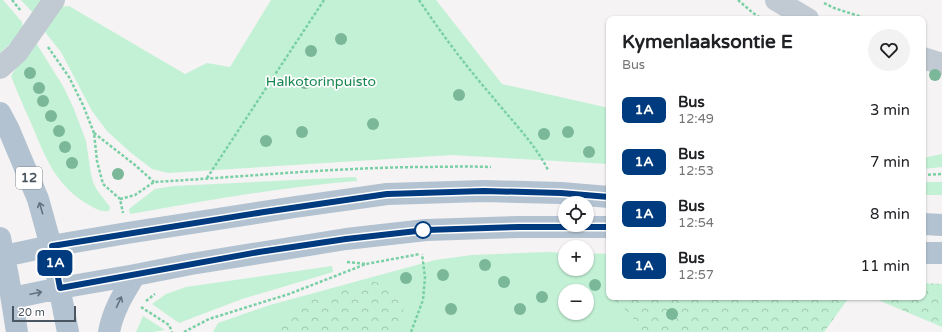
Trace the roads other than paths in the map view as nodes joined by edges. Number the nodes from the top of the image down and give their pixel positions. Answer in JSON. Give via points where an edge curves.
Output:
{"nodes":[{"id":1,"x":54,"y":0,"type":"edge"},
{"id":2,"x":776,"y":0,"type":"edge"},
{"id":3,"x":803,"y":16,"type":"edge"},
{"id":4,"x":926,"y":59,"type":"edge"},
{"id":5,"x":942,"y":64,"type":"edge"},
{"id":6,"x":0,"y":68,"type":"edge"},
{"id":7,"x":0,"y":113,"type":"edge"},
{"id":8,"x":606,"y":197,"type":"edge"},
{"id":9,"x":926,"y":224,"type":"edge"},
{"id":10,"x":942,"y":225,"type":"edge"},
{"id":11,"x":606,"y":227,"type":"edge"},
{"id":12,"x":52,"y":246,"type":"junction"},
{"id":13,"x":2,"y":247,"type":"edge"},
{"id":14,"x":926,"y":253,"type":"edge"},
{"id":15,"x":942,"y":253,"type":"edge"},
{"id":16,"x":135,"y":275,"type":"junction"},
{"id":17,"x":60,"y":288,"type":"junction"},
{"id":18,"x":12,"y":298,"type":"junction"},
{"id":19,"x":17,"y":332,"type":"edge"},
{"id":20,"x":68,"y":332,"type":"edge"},
{"id":21,"x":109,"y":332,"type":"edge"}],
"edges":[{"from":1,"to":6,"type":"street","via":[[17,53]]},
{"from":2,"to":3,"type":"street"},
{"from":4,"to":5,"type":"street"},
{"from":12,"to":7,"type":"main road","number":"12","one_way":true,"via":[[38,199]]},
{"from":8,"to":12,"type":"main road","via":[[484,191],[387,194]]},
{"from":9,"to":10,"type":"main road"},
{"from":11,"to":16,"type":"main road","via":[[426,230],[259,252]]},
{"from":12,"to":13,"type":"main road"},
{"from":12,"to":17,"type":"main road","number":"12"},
{"from":13,"to":18,"type":"main road"},
{"from":14,"to":15,"type":"main road"},
{"from":16,"to":17,"type":"main road"},
{"from":21,"to":16,"type":"main road","one_way":true,"via":[[111,320],[120,300]]},
{"from":18,"to":17,"type":"main road","one_way":true},
{"from":17,"to":20,"type":"main road","number":"12"},
{"from":18,"to":19,"type":"main road"}]}
